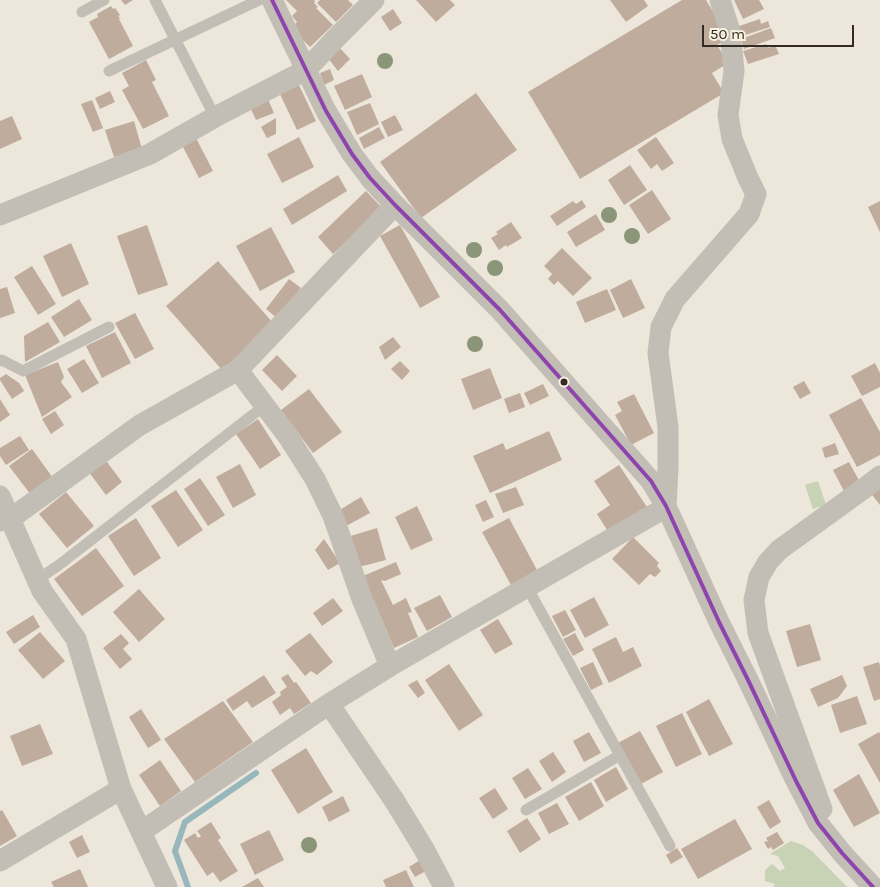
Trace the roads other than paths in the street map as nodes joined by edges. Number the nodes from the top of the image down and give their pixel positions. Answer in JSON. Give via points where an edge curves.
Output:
{"nodes":[{"id":1,"x":104,"y":0,"type":"edge"},
{"id":2,"x":155,"y":0,"type":"edge"},
{"id":3,"x":260,"y":0,"type":"edge"},
{"id":4,"x":272,"y":0,"type":"edge"},
{"id":5,"x":374,"y":0,"type":"edge"},
{"id":6,"x":720,"y":0,"type":"edge"},
{"id":7,"x":82,"y":12,"type":"dead end"},
{"id":8,"x":175,"y":40,"type":"junction"},
{"id":9,"x":306,"y":70,"type":"junction"},
{"id":10,"x":109,"y":71,"type":"dead end"},
{"id":11,"x":215,"y":118,"type":"junction"},
{"id":12,"x":395,"y":205,"type":"junction"},
{"id":13,"x":2,"y":212,"type":"edge"},
{"id":14,"x":109,"y":327,"type":"dead end"},
{"id":15,"x":0,"y":361,"type":"edge"},
{"id":16,"x":238,"y":370,"type":"junction"},
{"id":17,"x":264,"y":406,"type":"junction"},
{"id":18,"x":880,"y":476,"type":"edge"},
{"id":19,"x":0,"y":496,"type":"edge"},
{"id":20,"x":666,"y":506,"type":"junction"},
{"id":21,"x":5,"y":520,"type":"edge"},
{"id":22,"x":37,"y":580,"type":"junction"},
{"id":23,"x":527,"y":587,"type":"junction"},
{"id":24,"x":390,"y":666,"type":"junction"},
{"id":25,"x":329,"y":704,"type":"junction"},
{"id":26,"x":620,"y":754,"type":"junction"},
{"id":27,"x":122,"y":789,"type":"junction"},
{"id":28,"x":526,"y":810,"type":"dead end"},
{"id":29,"x":818,"y":823,"type":"junction"},
{"id":30,"x":142,"y":831,"type":"junction"},
{"id":31,"x":670,"y":846,"type":"dead end"},
{"id":32,"x":0,"y":861,"type":"edge"},
{"id":33,"x":167,"y":887,"type":"edge"},
{"id":34,"x":444,"y":887,"type":"edge"},
{"id":35,"x":873,"y":887,"type":"edge"}],
"edges":[{"from":1,"to":7,"type":"lane"},
{"from":2,"to":8,"type":"lane"},
{"from":3,"to":8,"type":"lane"},
{"from":4,"to":9,"type":"street"},
{"from":5,"to":9,"type":"street"},
{"from":6,"to":20,"type":"street","via":[[730,31],[734,71],[728,115],[732,139],[756,194],[749,214],[675,299],[661,327],[658,353],[668,427]]},
{"from":8,"to":10,"type":"lane"},
{"from":8,"to":11,"type":"lane"},
{"from":9,"to":11,"type":"street"},
{"from":9,"to":12,"type":"street","via":[[352,154]]},
{"from":11,"to":13,"type":"street","via":[[150,154]]},
{"from":12,"to":16,"type":"street"},
{"from":12,"to":20,"type":"street","via":[[500,310],[651,481]]},
{"from":14,"to":15,"type":"lane","via":[[23,372]]},
{"from":16,"to":17,"type":"street"},
{"from":16,"to":21,"type":"street","via":[[140,425]]},
{"from":17,"to":22,"type":"lane"},
{"from":17,"to":24,"type":"street","via":[[290,438],[333,516]]},
{"from":18,"to":29,"type":"street","via":[[779,550],[759,577],[754,600],[758,633],[822,808]]},
{"from":19,"to":21,"type":"street"},
{"from":20,"to":23,"type":"street"},
{"from":20,"to":29,"type":"street"},
{"from":21,"to":22,"type":"street"},
{"from":22,"to":27,"type":"street","via":[[76,639]]},
{"from":23,"to":24,"type":"street"},
{"from":23,"to":26,"type":"lane"},
{"from":24,"to":25,"type":"street"},
{"from":25,"to":30,"type":"street"},
{"from":25,"to":34,"type":"street","via":[[399,808]]},
{"from":26,"to":28,"type":"lane"},
{"from":26,"to":31,"type":"lane"},
{"from":27,"to":30,"type":"street"},
{"from":27,"to":32,"type":"street"},
{"from":29,"to":35,"type":"street"},
{"from":30,"to":33,"type":"street"}]}
